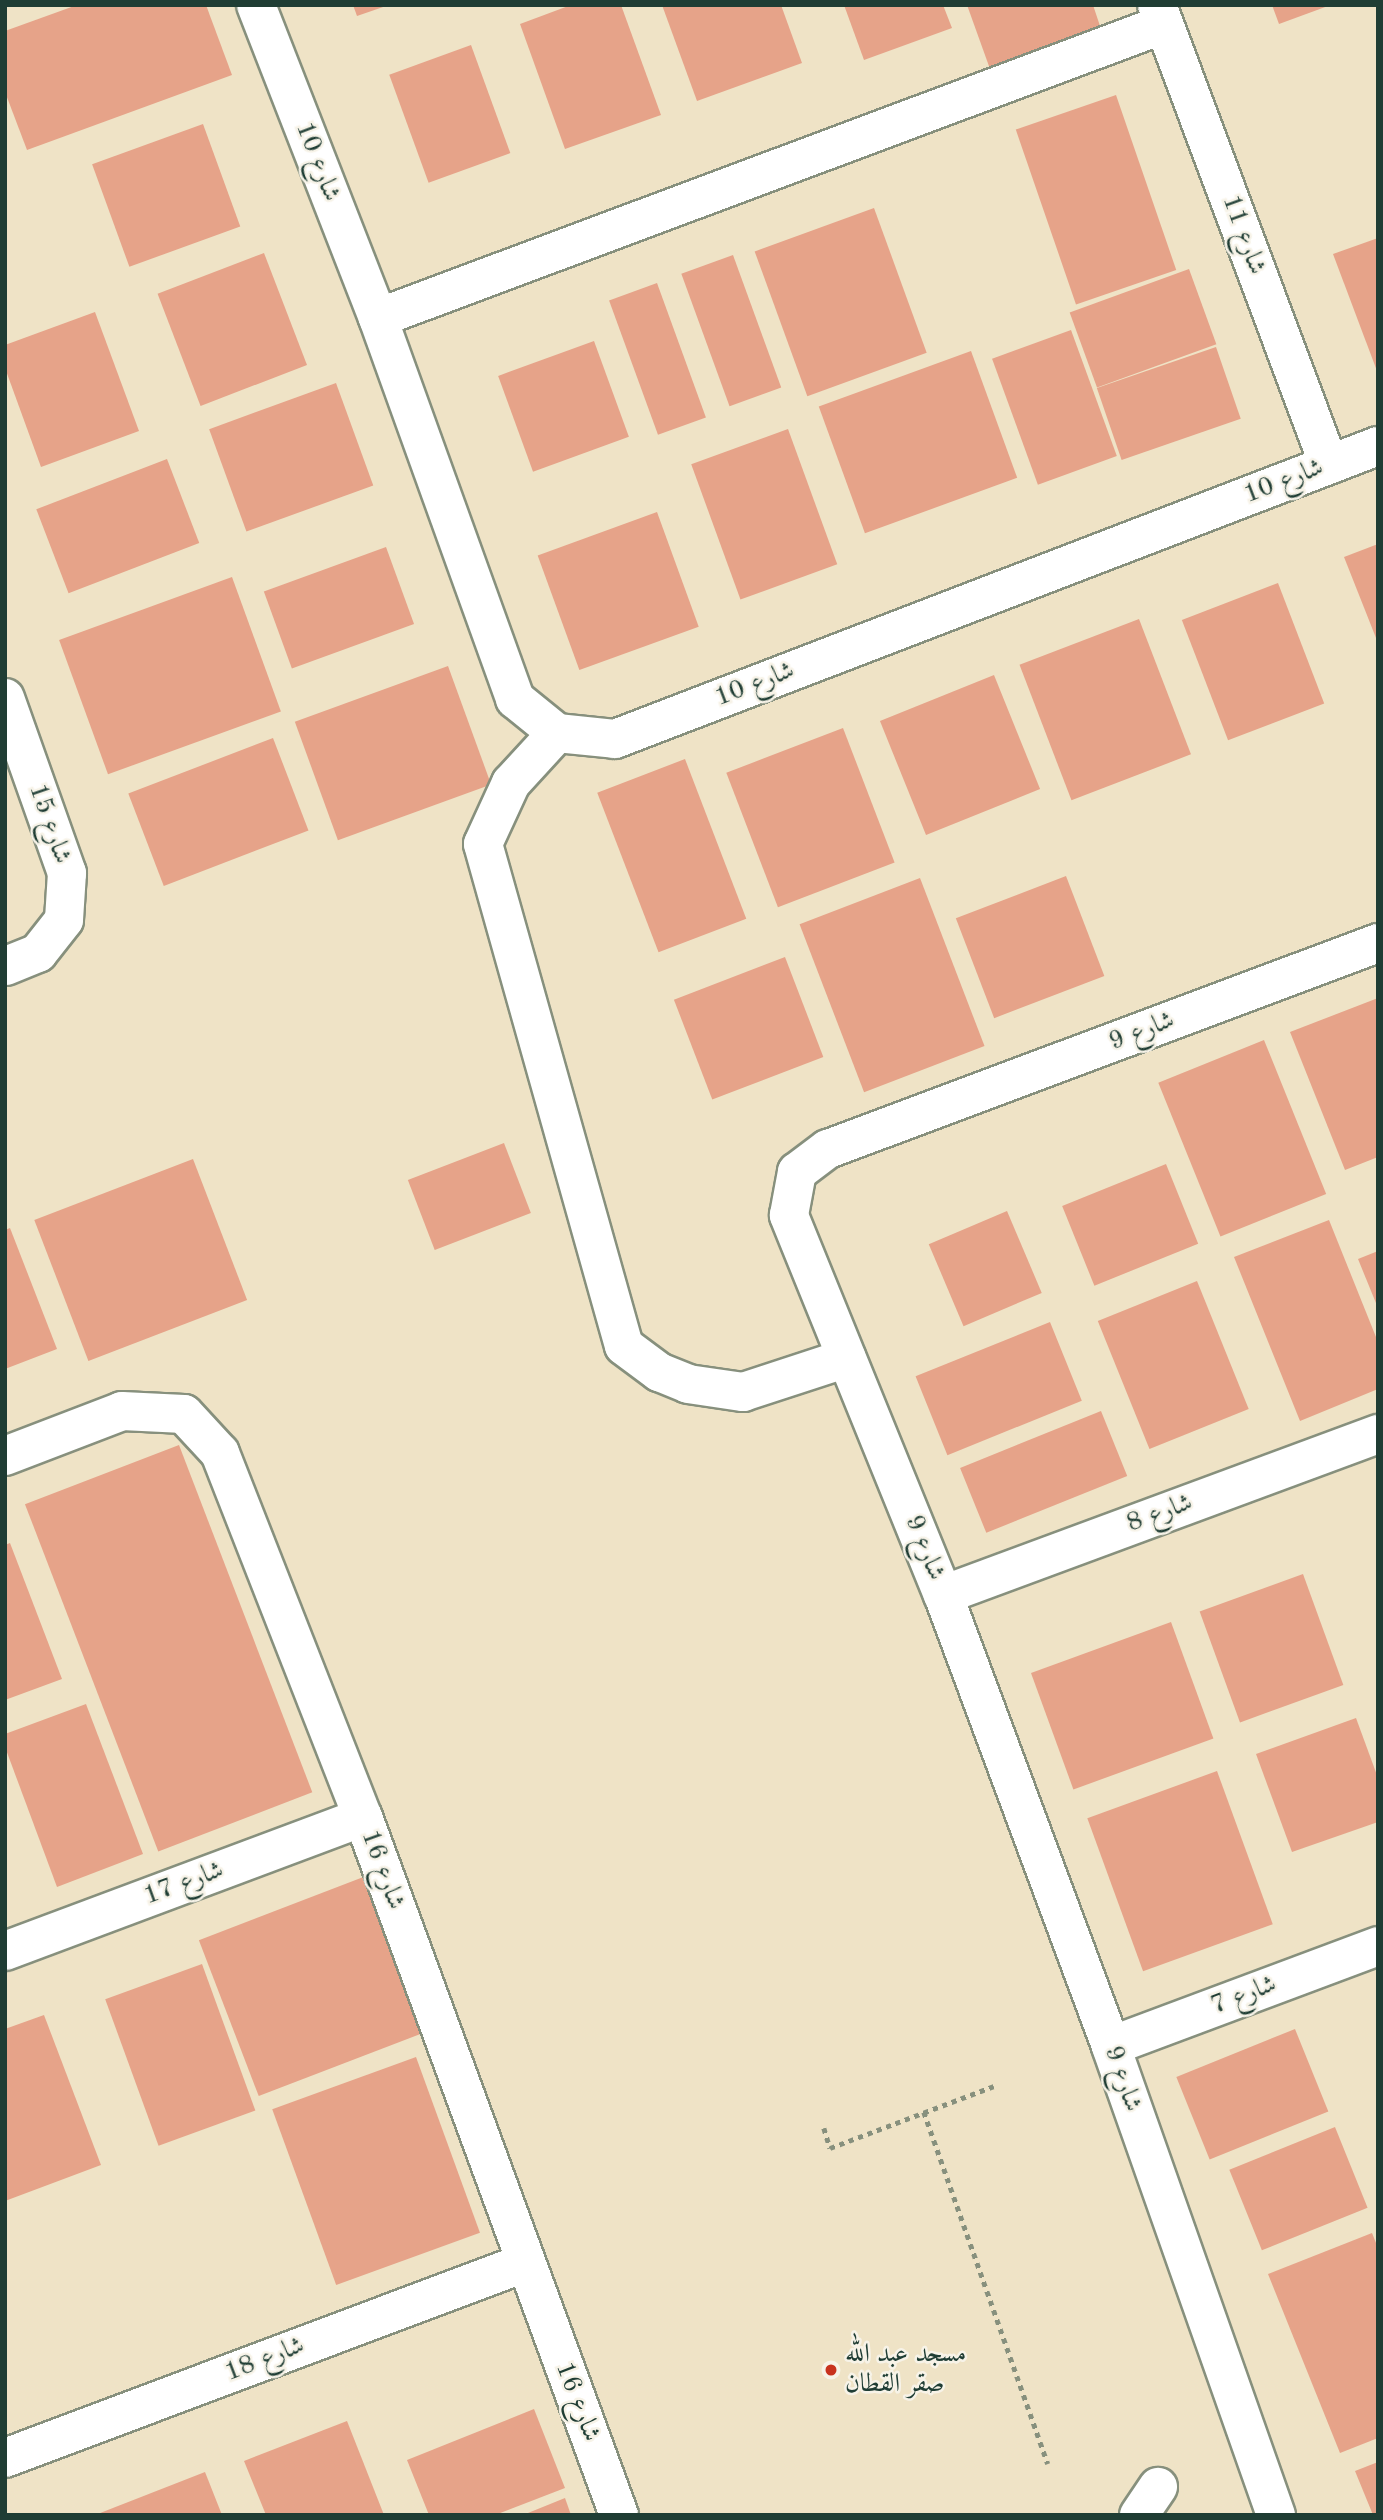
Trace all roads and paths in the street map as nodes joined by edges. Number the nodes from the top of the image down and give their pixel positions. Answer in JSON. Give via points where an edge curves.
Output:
{"nodes":[{"id":1,"x":256,"y":5,"type":"edge"},
{"id":2,"x":1160,"y":14,"type":"edge"},
{"id":3,"x":378,"y":318,"type":"junction"},
{"id":4,"x":1378,"y":446,"type":"edge"},
{"id":5,"x":1329,"y":465,"type":"junction"},
{"id":6,"x":5,"y":698,"type":"edge"},
{"id":7,"x":557,"y":733,"type":"junction"},
{"id":8,"x":1378,"y":943,"type":"edge"},
{"id":9,"x":5,"y":966,"type":"edge"},
{"id":10,"x":847,"y":1358,"type":"junction"},
{"id":11,"x":1378,"y":1434,"type":"edge"},
{"id":12,"x":5,"y":1457,"type":"edge"},
{"id":13,"x":943,"y":1595,"type":"junction"},
{"id":14,"x":363,"y":1817,"type":"junction"},
{"id":15,"x":1378,"y":1946,"type":"edge"},
{"id":16,"x":5,"y":1951,"type":"edge"},
{"id":17,"x":1111,"y":2046,"type":"junction"},
{"id":18,"x":994,"y":2086,"type":"dead end"},
{"id":19,"x":925,"y":2112,"type":"junction"},
{"id":20,"x":824,"y":2128,"type":"dead end"},
{"id":21,"x":524,"y":2263,"type":"junction"},
{"id":22,"x":5,"y":2458,"type":"edge"},
{"id":23,"x":1048,"y":2464,"type":"dead end"},
{"id":24,"x":619,"y":2515,"type":"edge"},
{"id":25,"x":1276,"y":2515,"type":"edge"}],
"edges":[{"from":1,"to":3,"type":"street","name":"شارع 10"},
{"from":2,"to":3,"type":"street"},
{"from":2,"to":5,"type":"street","name":"شارع 11"},
{"from":3,"to":7,"type":"street","name":"شارع 10","via":[[515,699]]},
{"from":4,"to":5,"type":"street","name":"شارع 10"},
{"from":5,"to":7,"type":"street","name":"شارع 10","via":[[615,738]]},
{"from":6,"to":9,"type":"street","name":"شارع 15","via":[[67,873],[64,920],[37,953]]},
{"from":7,"to":10,"type":"street","via":[[511,783],[483,844],[624,1346],[659,1372],[688,1384],[743,1392]]},
{"from":8,"to":10,"type":"street","name":"شارع 9","via":[[828,1149],[797,1172],[789,1215]]},
{"from":10,"to":13,"type":"street","name":"شارع 9"},
{"from":11,"to":13,"type":"street","name":"شارع 8"},
{"from":12,"to":14,"type":"street","name":"شارع 16","via":[[122,1411],[184,1415],[220,1453]]},
{"from":13,"to":17,"type":"street","name":"شارع 9"},
{"from":14,"to":16,"type":"street","name":"شارع 17"},
{"from":14,"to":21,"type":"street","name":"شارع 16"},
{"from":15,"to":17,"type":"street","name":"شارع 7"},
{"from":17,"to":25,"type":"street","name":"شارع 9"},
{"from":18,"to":19,"type":"path"},
{"from":19,"to":20,"type":"path","via":[[830,2148]]},
{"from":19,"to":23,"type":"path"},
{"from":21,"to":22,"type":"street","name":"شارع 18"},
{"from":21,"to":24,"type":"street","name":"شارع 16"}]}
